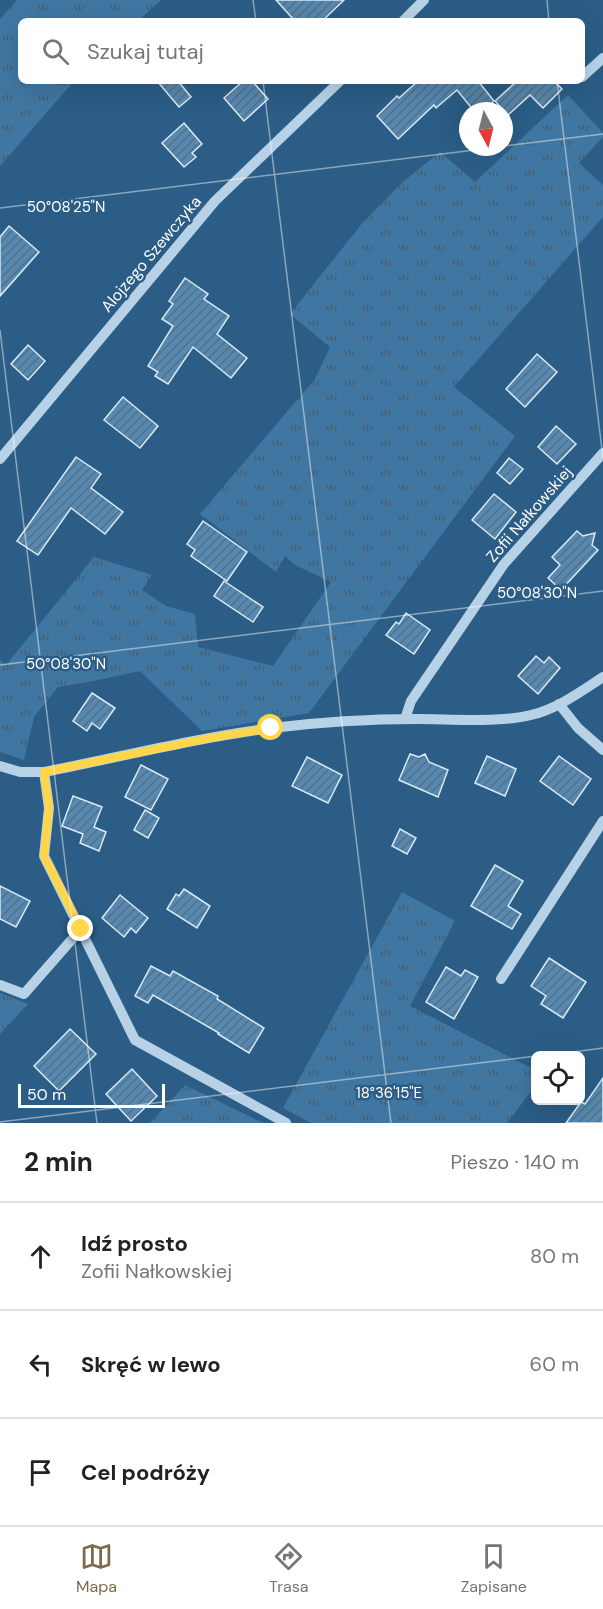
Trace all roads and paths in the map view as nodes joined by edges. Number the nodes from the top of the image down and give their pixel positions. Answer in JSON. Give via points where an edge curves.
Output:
{"nodes":[{"id":1,"x":424,"y":0,"type":"edge"},
{"id":2,"x":406,"y":18,"type":"edge"},
{"id":3,"x":603,"y":58,"type":"edge"},
{"id":4,"x":585,"y":74,"type":"edge"},
{"id":5,"x":337,"y":84,"type":"edge"},
{"id":6,"x":603,"y":453,"type":"edge"},
{"id":7,"x":0,"y":459,"type":"edge"},
{"id":8,"x":603,"y":677,"type":"edge"},
{"id":9,"x":559,"y":704,"type":"junction"},
{"id":10,"x":405,"y":719,"type":"junction"},
{"id":11,"x":603,"y":750,"type":"edge"},
{"id":12,"x":0,"y":766,"type":"edge"},
{"id":13,"x":44,"y":772,"type":"junction"},
{"id":14,"x":603,"y":821,"type":"edge"},
{"id":15,"x":81,"y":929,"type":"junction"},
{"id":16,"x":501,"y":979,"type":"dead end"},
{"id":17,"x":0,"y":985,"type":"edge"},
{"id":18,"x":286,"y":1123,"type":"edge"}],
"edges":[{"from":1,"to":2,"type":"street"},
{"from":3,"to":4,"type":"street"},
{"from":5,"to":7,"type":"street","name":"Alojzego Szewczyka","via":[[215,201]]},
{"from":6,"to":10,"type":"street","name":"Zofii Nałkowskiej","via":[[504,564],[411,701]]},
{"from":8,"to":9,"type":"street"},
{"from":9,"to":10,"type":"street","via":[[537,714],[513,718]]},
{"from":9,"to":11,"type":"street"},
{"from":10,"to":13,"type":"street","via":[[271,728]]},
{"from":12,"to":13,"type":"street","via":[[20,772]]},
{"from":13,"to":15,"type":"street","via":[[49,808],[44,856]]},
{"from":14,"to":16,"type":"street"},
{"from":15,"to":17,"type":"street","via":[[24,994]]},
{"from":15,"to":18,"type":"street","via":[[135,1040]]}]}
